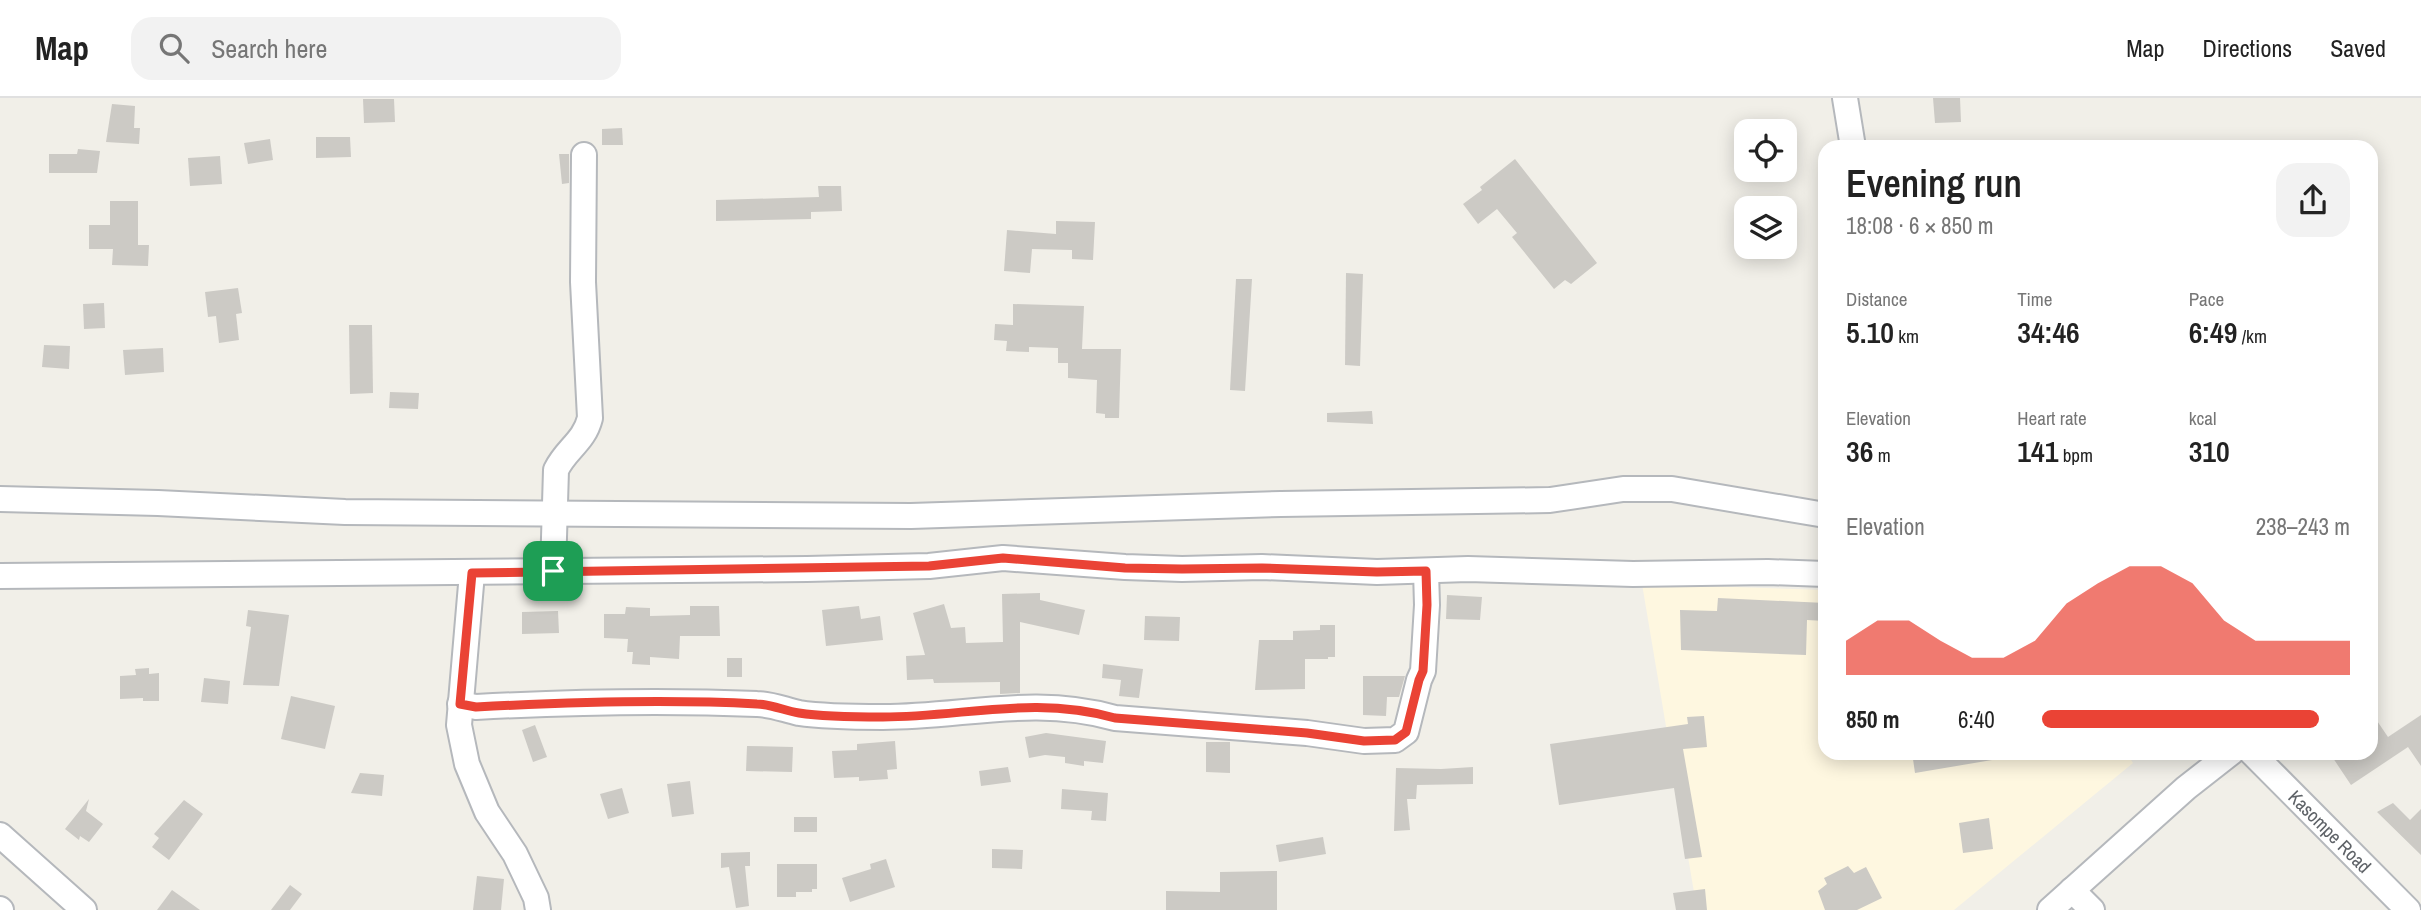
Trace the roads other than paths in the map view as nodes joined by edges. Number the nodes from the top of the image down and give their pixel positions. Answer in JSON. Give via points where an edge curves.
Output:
{"nodes":[{"id":1,"x":1845,"y":98,"type":"edge"},
{"id":2,"x":1852,"y":140,"type":"edge"},
{"id":3,"x":584,"y":155,"type":"dead end"},
{"id":4,"x":0,"y":499,"type":"edge"},
{"id":5,"x":1818,"y":513,"type":"edge"},
{"id":6,"x":555,"y":514,"type":"junction"},
{"id":7,"x":553,"y":571,"type":"junction"},
{"id":8,"x":1426,"y":571,"type":"junction"},
{"id":9,"x":472,"y":573,"type":"junction"},
{"id":10,"x":1818,"y":574,"type":"edge"},
{"id":11,"x":0,"y":576,"type":"edge"},
{"id":12,"x":460,"y":704,"type":"junction"},
{"id":13,"x":2222,"y":760,"type":"edge"},
{"id":14,"x":2259,"y":760,"type":"edge"},
{"id":15,"x":0,"y":835,"type":"edge"},
{"id":16,"x":2072,"y":890,"type":"junction"},
{"id":17,"x":83,"y":910,"type":"edge"},
{"id":18,"x":538,"y":910,"type":"edge"},
{"id":19,"x":2050,"y":910,"type":"edge"},
{"id":20,"x":2092,"y":910,"type":"edge"},
{"id":21,"x":2408,"y":910,"type":"edge"}],
"edges":[{"from":1,"to":2,"type":"street"},
{"from":3,"to":6,"type":"street","via":[[583,282],[590,418],[587,430],[556,470]]},
{"from":4,"to":6,"type":"street","via":[[345,512]]},
{"from":5,"to":6,"type":"street","via":[[1672,489],[1623,489],[1550,500],[911,516]]},
{"from":6,"to":7,"type":"street"},
{"from":7,"to":8,"type":"street","via":[[929,566],[1003,558],[1125,568]]},
{"from":7,"to":9,"type":"street"},
{"from":8,"to":10,"type":"street"},
{"from":8,"to":12,"type":"street","via":[[1423,671],[1406,732],[1395,740],[1115,718],[1052,706],[881,717],[800,713],[761,704]]},
{"from":9,"to":11,"type":"street"},
{"from":9,"to":12,"type":"street"},
{"from":12,"to":18,"type":"street","via":[[467,764]]},
{"from":13,"to":16,"type":"street"},
{"from":14,"to":21,"type":"street","name":"Kasompe Road"},
{"from":15,"to":17,"type":"street"},
{"from":16,"to":19,"type":"street"},
{"from":16,"to":20,"type":"street"}]}
